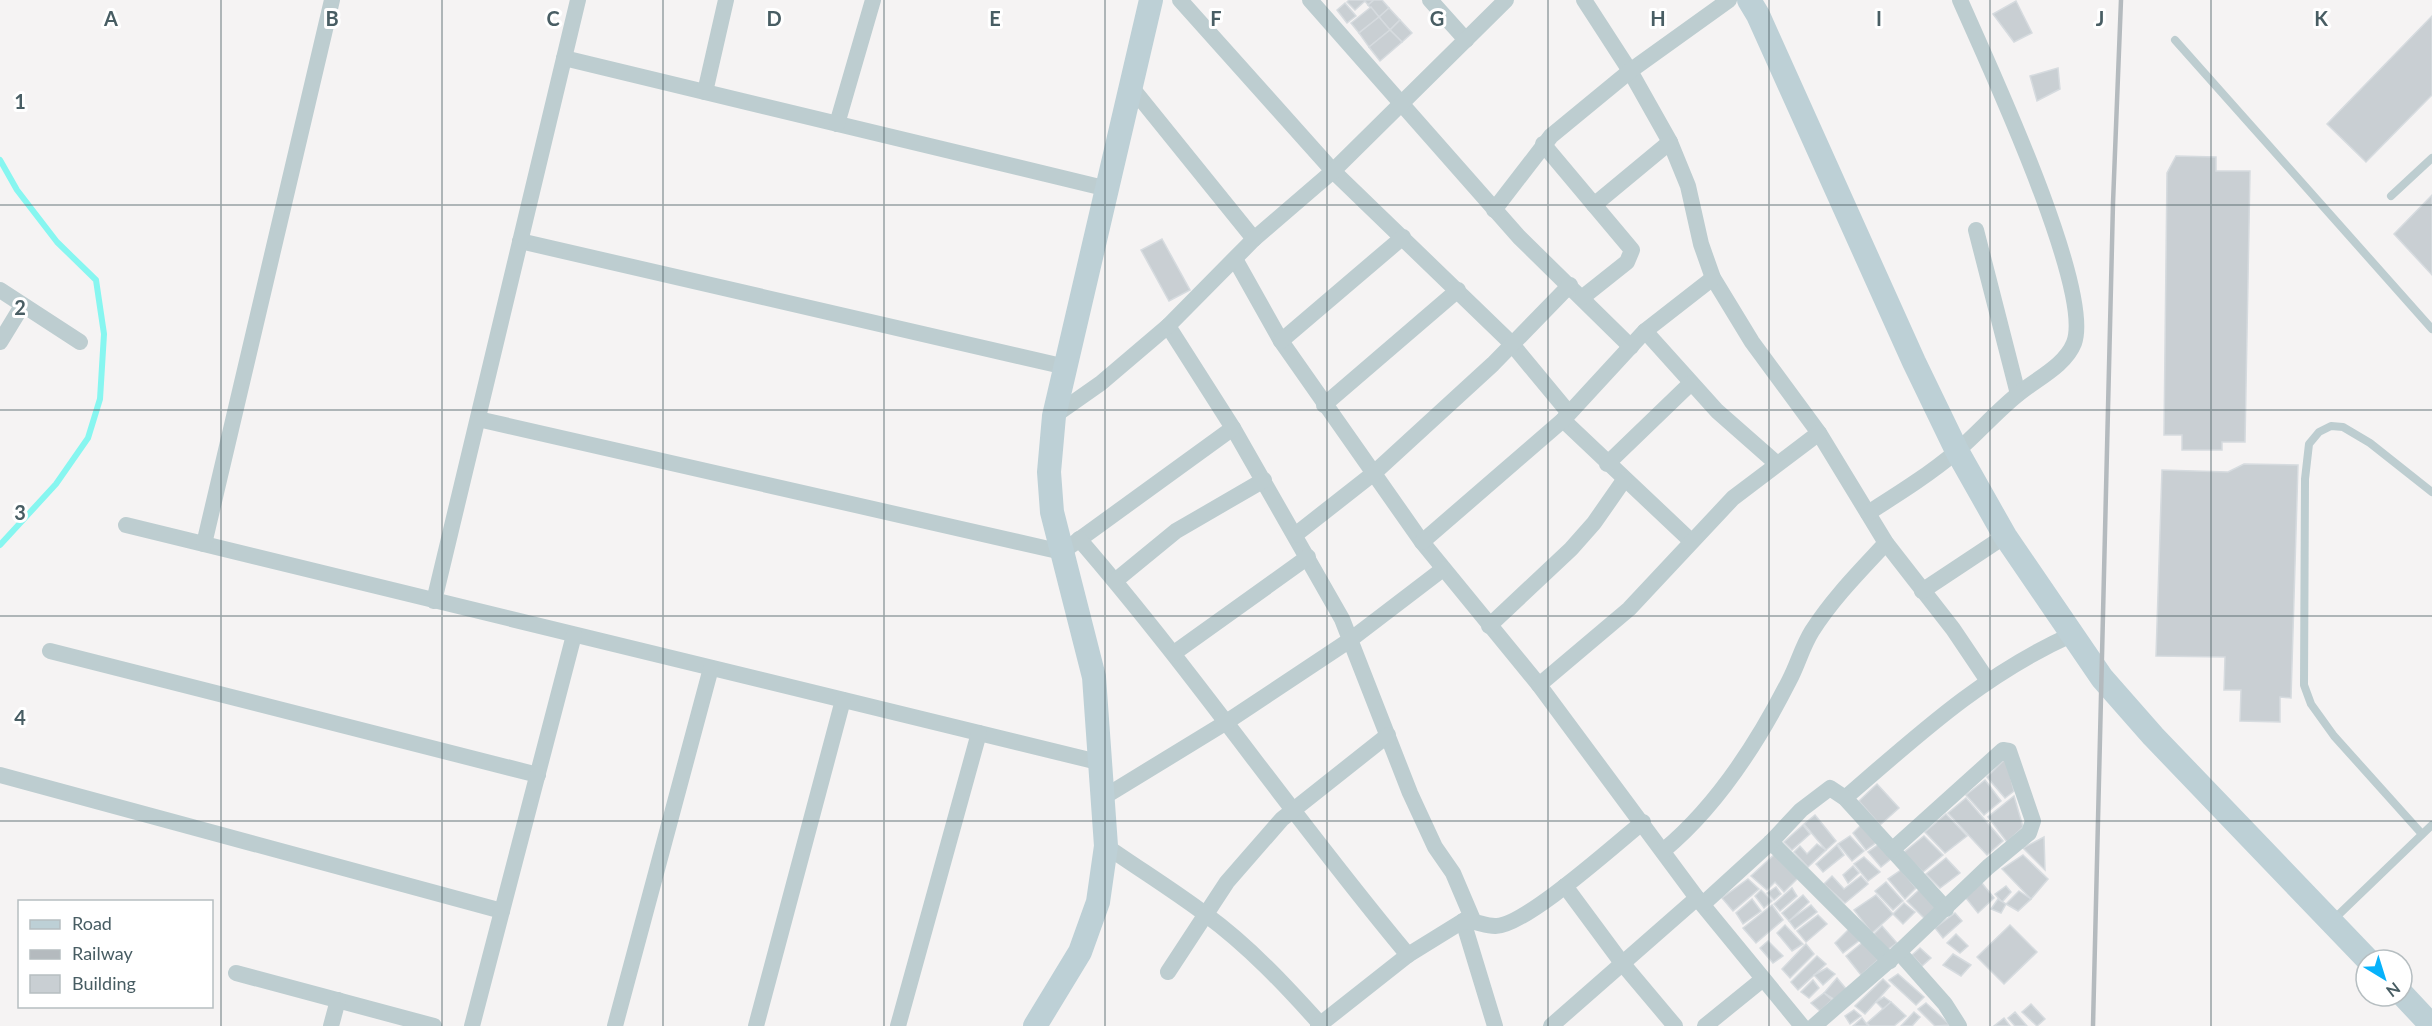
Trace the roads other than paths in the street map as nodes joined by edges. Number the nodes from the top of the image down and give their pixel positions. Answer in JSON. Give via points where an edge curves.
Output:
{"nodes":[{"id":1,"x":332,"y":0,"type":"edge"},
{"id":2,"x":578,"y":0,"type":"edge"},
{"id":3,"x":726,"y":0,"type":"edge"},
{"id":4,"x":873,"y":0,"type":"edge"},
{"id":5,"x":1151,"y":0,"type":"edge"},
{"id":6,"x":1180,"y":0,"type":"edge"},
{"id":7,"x":1310,"y":0,"type":"edge"},
{"id":8,"x":1430,"y":0,"type":"edge"},
{"id":9,"x":1506,"y":0,"type":"edge"},
{"id":10,"x":1584,"y":0,"type":"edge"},
{"id":11,"x":1729,"y":0,"type":"edge"},
{"id":12,"x":1749,"y":0,"type":"edge"},
{"id":13,"x":1960,"y":0,"type":"edge"},
{"id":14,"x":1466,"y":39,"type":"junction"},
{"id":15,"x":2175,"y":40,"type":"dead end"},
{"id":16,"x":564,"y":58,"type":"junction"},
{"id":17,"x":1630,"y":71,"type":"junction"},
{"id":18,"x":1132,"y":88,"type":"junction"},
{"id":19,"x":705,"y":92,"type":"junction"},
{"id":20,"x":1402,"y":102,"type":"junction"},
{"id":21,"x":837,"y":124,"type":"junction"},
{"id":22,"x":1670,"y":142,"type":"junction"},
{"id":23,"x":1543,"y":144,"type":"junction"},
{"id":24,"x":2432,"y":158,"type":"edge"},
{"id":25,"x":1333,"y":171,"type":"junction"},
{"id":26,"x":1108,"y":189,"type":"junction"},
{"id":27,"x":2391,"y":196,"type":"dead end"},
{"id":28,"x":1594,"y":205,"type":"junction"},
{"id":29,"x":1494,"y":210,"type":"junction"},
{"id":30,"x":1976,"y":230,"type":"dead end"},
{"id":31,"x":1403,"y":237,"type":"junction"},
{"id":32,"x":1254,"y":239,"type":"junction"},
{"id":33,"x":520,"y":241,"type":"junction"},
{"id":34,"x":1236,"y":259,"type":"junction"},
{"id":35,"x":1713,"y":278,"type":"junction"},
{"id":36,"x":1570,"y":285,"type":"junction"},
{"id":37,"x":0,"y":290,"type":"edge"},
{"id":38,"x":1458,"y":290,"type":"junction"},
{"id":39,"x":1583,"y":297,"type":"junction"},
{"id":40,"x":22,"y":306,"type":"junction"},
{"id":41,"x":1168,"y":326,"type":"junction"},
{"id":42,"x":2432,"y":329,"type":"edge"},
{"id":43,"x":1645,"y":331,"type":"junction"},
{"id":44,"x":1281,"y":341,"type":"junction"},
{"id":45,"x":0,"y":342,"type":"edge"},
{"id":46,"x":80,"y":342,"type":"dead end"},
{"id":47,"x":1511,"y":343,"type":"junction"},
{"id":48,"x":1631,"y":347,"type":"junction"},
{"id":49,"x":1066,"y":367,"type":"junction"},
{"id":50,"x":1691,"y":383,"type":"junction"},
{"id":51,"x":2018,"y":394,"type":"junction"},
{"id":52,"x":1324,"y":405,"type":"junction"},
{"id":53,"x":1054,"y":416,"type":"junction"},
{"id":54,"x":1566,"y":417,"type":"junction"},
{"id":55,"x":478,"y":419,"type":"junction"},
{"id":56,"x":1233,"y":428,"type":"junction"},
{"id":57,"x":1819,"y":432,"type":"junction"},
{"id":58,"x":1957,"y":451,"type":"junction"},
{"id":59,"x":1607,"y":464,"type":"junction"},
{"id":60,"x":1776,"y":464,"type":"junction"},
{"id":61,"x":1374,"y":473,"type":"junction"},
{"id":62,"x":1264,"y":480,"type":"junction"},
{"id":63,"x":1624,"y":480,"type":"junction"},
{"id":64,"x":2432,"y":492,"type":"edge"},
{"id":65,"x":1868,"y":513,"type":"junction"},
{"id":66,"x":126,"y":525,"type":"dead end"},
{"id":67,"x":1295,"y":536,"type":"junction"},
{"id":68,"x":2005,"y":536,"type":"junction"},
{"id":69,"x":1691,"y":541,"type":"junction"},
{"id":70,"x":1422,"y":542,"type":"junction"},
{"id":71,"x":1886,"y":543,"type":"junction"},
{"id":72,"x":204,"y":544,"type":"junction"},
{"id":73,"x":1071,"y":545,"type":"junction"},
{"id":74,"x":1308,"y":557,"type":"junction"},
{"id":75,"x":1443,"y":569,"type":"junction"},
{"id":76,"x":1115,"y":581,"type":"junction"},
{"id":77,"x":1922,"y":591,"type":"junction"},
{"id":78,"x":434,"y":600,"type":"junction"},
{"id":79,"x":1489,"y":626,"type":"junction"},
{"id":80,"x":574,"y":635,"type":"junction"},
{"id":81,"x":2071,"y":635,"type":"junction"},
{"id":82,"x":1350,"y":640,"type":"junction"},
{"id":83,"x":50,"y":651,"type":"dead end"},
{"id":84,"x":1174,"y":653,"type":"junction"},
{"id":85,"x":711,"y":668,"type":"junction"},
{"id":86,"x":1988,"y":681,"type":"junction"},
{"id":87,"x":1539,"y":685,"type":"junction"},
{"id":88,"x":843,"y":700,"type":"junction"},
{"id":89,"x":1225,"y":723,"type":"junction"},
{"id":90,"x":979,"y":733,"type":"junction"},
{"id":91,"x":1388,"y":735,"type":"junction"},
{"id":92,"x":1102,"y":763,"type":"junction"},
{"id":93,"x":0,"y":775,"type":"edge"},
{"id":94,"x":538,"y":775,"type":"junction"},
{"id":95,"x":1104,"y":797,"type":"junction"},
{"id":96,"x":1845,"y":798,"type":"junction"},
{"id":97,"x":1292,"y":811,"type":"junction"},
{"id":98,"x":1642,"y":822,"type":"junction"},
{"id":99,"x":2432,"y":825,"type":"edge"},
{"id":100,"x":2422,"y":834,"type":"junction"},
{"id":101,"x":1771,"y":842,"type":"junction"},
{"id":102,"x":1106,"y":846,"type":"junction"},
{"id":103,"x":1664,"y":850,"type":"junction"},
{"id":104,"x":1892,"y":850,"type":"junction"},
{"id":105,"x":1565,"y":886,"type":"junction"},
{"id":106,"x":1700,"y":901,"type":"junction"},
{"id":107,"x":1946,"y":909,"type":"junction"},
{"id":108,"x":502,"y":910,"type":"junction"},
{"id":109,"x":1206,"y":914,"type":"junction"},
{"id":110,"x":1468,"y":920,"type":"junction"},
{"id":111,"x":2330,"y":922,"type":"junction"},
{"id":112,"x":2356,"y":948,"type":"edge"},
{"id":113,"x":1408,"y":955,"type":"junction"},
{"id":114,"x":1894,"y":956,"type":"junction"},
{"id":115,"x":1622,"y":963,"type":"junction"},
{"id":116,"x":1168,"y":972,"type":"dead end"},
{"id":117,"x":236,"y":973,"type":"dead end"},
{"id":118,"x":1763,"y":979,"type":"junction"},
{"id":119,"x":338,"y":1000,"type":"junction"},
{"id":120,"x":2414,"y":1007,"type":"edge"},
{"id":121,"x":1320,"y":1025,"type":"edge"},
{"id":122,"x":331,"y":1026,"type":"edge"},
{"id":123,"x":434,"y":1026,"type":"edge"},
{"id":124,"x":472,"y":1026,"type":"edge"},
{"id":125,"x":615,"y":1026,"type":"edge"},
{"id":126,"x":756,"y":1026,"type":"edge"},
{"id":127,"x":898,"y":1026,"type":"edge"},
{"id":128,"x":1035,"y":1026,"type":"edge"},
{"id":129,"x":1495,"y":1026,"type":"edge"},
{"id":130,"x":1551,"y":1026,"type":"edge"},
{"id":131,"x":1675,"y":1026,"type":"edge"},
{"id":132,"x":1705,"y":1026,"type":"edge"},
{"id":133,"x":1802,"y":1026,"type":"edge"},
{"id":134,"x":1814,"y":1026,"type":"edge"},
{"id":135,"x":1959,"y":1026,"type":"edge"},
{"id":136,"x":2432,"y":1026,"type":"edge"}],
"edges":[{"from":1,"to":72,"type":"street"},
{"from":2,"to":16,"type":"street"},
{"from":3,"to":19,"type":"street"},
{"from":4,"to":21,"type":"street"},
{"from":5,"to":18,"type":"main road"},
{"from":6,"to":25,"type":"street"},
{"from":7,"to":20,"type":"street"},
{"from":8,"to":14,"type":"street"},
{"from":9,"to":14,"type":"street"},
{"from":10,"to":17,"type":"street"},
{"from":11,"to":17,"type":"street"},
{"from":12,"to":58,"type":"main road"},
{"from":13,"to":51,"type":"street","via":[[2059,240],[2077,319],[2074,342],[2065,358]]},
{"from":14,"to":20,"type":"street"},
{"from":15,"to":42,"type":"lane"},
{"from":16,"to":19,"type":"street"},
{"from":16,"to":33,"type":"street"},
{"from":17,"to":22,"type":"street"},
{"from":17,"to":23,"type":"street"},
{"from":18,"to":26,"type":"main road"},
{"from":18,"to":32,"type":"street"},
{"from":19,"to":21,"type":"street"},
{"from":20,"to":25,"type":"street"},
{"from":20,"to":29,"type":"street"},
{"from":21,"to":26,"type":"street"},
{"from":22,"to":28,"type":"street"},
{"from":22,"to":35,"type":"street","via":[[1688,186]]},
{"from":23,"to":28,"type":"street"},
{"from":23,"to":29,"type":"street"},
{"from":24,"to":27,"type":"lane"},
{"from":25,"to":31,"type":"street"},
{"from":25,"to":32,"type":"street"},
{"from":26,"to":49,"type":"main road"},
{"from":28,"to":39,"type":"street","via":[[1632,250],[1631,256]]},
{"from":29,"to":36,"type":"street"},
{"from":30,"to":51,"type":"street"},
{"from":31,"to":38,"type":"street"},
{"from":31,"to":44,"type":"street"},
{"from":32,"to":34,"type":"street"},
{"from":33,"to":49,"type":"street"},
{"from":33,"to":55,"type":"street"},
{"from":34,"to":41,"type":"street"},
{"from":34,"to":44,"type":"street"},
{"from":35,"to":43,"type":"street"},
{"from":35,"to":57,"type":"street","via":[[1752,342]]},
{"from":36,"to":39,"type":"street"},
{"from":36,"to":47,"type":"street"},
{"from":37,"to":40,"type":"street"},
{"from":38,"to":47,"type":"street"},
{"from":38,"to":52,"type":"street"},
{"from":39,"to":48,"type":"street"},
{"from":40,"to":45,"type":"street"},
{"from":40,"to":46,"type":"street"},
{"from":41,"to":53,"type":"street","via":[[1101,383]]},
{"from":41,"to":56,"type":"street"},
{"from":43,"to":48,"type":"street"},
{"from":43,"to":50,"type":"street"},
{"from":44,"to":52,"type":"street"},
{"from":47,"to":54,"type":"street"},
{"from":47,"to":61,"type":"street"},
{"from":48,"to":54,"type":"street"},
{"from":49,"to":53,"type":"main road"},
{"from":50,"to":59,"type":"street"},
{"from":50,"to":60,"type":"street"},
{"from":51,"to":58,"type":"street"},
{"from":52,"to":61,"type":"street"},
{"from":53,"to":73,"type":"main road","via":[[1049,472],[1052,512]]},
{"from":54,"to":59,"type":"street"},
{"from":54,"to":70,"type":"street"},
{"from":55,"to":73,"type":"street"},
{"from":55,"to":78,"type":"street"},
{"from":56,"to":62,"type":"street"},
{"from":56,"to":73,"type":"street"},
{"from":57,"to":60,"type":"street"},
{"from":57,"to":65,"type":"street"},
{"from":58,"to":65,"type":"street"},
{"from":58,"to":68,"type":"main road"},
{"from":59,"to":63,"type":"street"},
{"from":60,"to":69,"type":"street","via":[[1733,498]]},
{"from":61,"to":67,"type":"street"},
{"from":61,"to":70,"type":"street"},
{"from":62,"to":67,"type":"street"},
{"from":62,"to":76,"type":"street","via":[[1176,531]]},
{"from":63,"to":69,"type":"street"},
{"from":63,"to":79,"type":"street","via":[[1571,549]]},
{"from":64,"to":100,"type":"lane","via":[[2370,443],[2343,427],[2331,426],[2309,444],[2305,479],[2304,685],[2311,704],[2334,736]]},
{"from":65,"to":71,"type":"street"},
{"from":66,"to":72,"type":"street"},
{"from":67,"to":74,"type":"street"},
{"from":68,"to":77,"type":"street"},
{"from":68,"to":81,"type":"main road"},
{"from":69,"to":87,"type":"street","via":[[1629,609]]},
{"from":70,"to":75,"type":"street"},
{"from":71,"to":77,"type":"street"},
{"from":71,"to":103,"type":"street","via":[[1826,611],[1803,647],[1790,681],[1742,760],[1701,814]]},
{"from":72,"to":78,"type":"street"},
{"from":73,"to":76,"type":"street"},
{"from":73,"to":92,"type":"main road","via":[[1094,677]]},
{"from":74,"to":82,"type":"street"},
{"from":74,"to":84,"type":"street"},
{"from":75,"to":79,"type":"street"},
{"from":75,"to":82,"type":"street"},
{"from":76,"to":84,"type":"street"},
{"from":77,"to":86,"type":"street"},
{"from":78,"to":80,"type":"street"},
{"from":79,"to":87,"type":"street"},
{"from":80,"to":85,"type":"street"},
{"from":80,"to":94,"type":"street"},
{"from":81,"to":86,"type":"street"},
{"from":81,"to":111,"type":"main road","via":[[2102,678],[2153,736]]},
{"from":82,"to":89,"type":"street"},
{"from":82,"to":91,"type":"street"},
{"from":83,"to":94,"type":"street"},
{"from":84,"to":89,"type":"street"},
{"from":85,"to":88,"type":"street"},
{"from":85,"to":125,"type":"street"},
{"from":86,"to":96,"type":"street","via":[[1950,707]]},
{"from":87,"to":98,"type":"street"},
{"from":88,"to":90,"type":"street"},
{"from":88,"to":126,"type":"street"},
{"from":89,"to":95,"type":"street"},
{"from":89,"to":97,"type":"street"},
{"from":90,"to":92,"type":"street"},
{"from":90,"to":127,"type":"street"},
{"from":91,"to":97,"type":"street"},
{"from":91,"to":110,"type":"street","via":[[1436,847],[1453,873]]},
{"from":92,"to":95,"type":"main road"},
{"from":93,"to":108,"type":"street"},
{"from":94,"to":108,"type":"street"},
{"from":95,"to":102,"type":"main road"},
{"from":96,"to":101,"type":"street","via":[[1830,788],[1825,790]]},
{"from":96,"to":104,"type":"street"},
{"from":97,"to":109,"type":"street","via":[[1227,882]]},
{"from":97,"to":113,"type":"street"},
{"from":98,"to":103,"type":"street"},
{"from":98,"to":105,"type":"street"},
{"from":99,"to":100,"type":"lane"},
{"from":100,"to":111,"type":"lane"},
{"from":101,"to":106,"type":"street"},
{"from":101,"to":114,"type":"street"},
{"from":102,"to":109,"type":"street"},
{"from":102,"to":128,"type":"main road","via":[[1098,902],[1080,952]]},
{"from":103,"to":106,"type":"street"},
{"from":104,"to":107,"type":"street"},
{"from":104,"to":107,"type":"street","via":[[2003,750],[2009,751],[2033,821],[2031,830]]},
{"from":105,"to":110,"type":"street","via":[[1504,924]]},
{"from":105,"to":115,"type":"street"},
{"from":106,"to":115,"type":"street"},
{"from":106,"to":118,"type":"street"},
{"from":107,"to":114,"type":"street"},
{"from":108,"to":124,"type":"street"},
{"from":109,"to":116,"type":"street"},
{"from":109,"to":121,"type":"street","via":[[1287,987]]},
{"from":110,"to":113,"type":"street"},
{"from":110,"to":129,"type":"street"},
{"from":111,"to":112,"type":"main road"},
{"from":113,"to":121,"type":"street"},
{"from":114,"to":134,"type":"street"},
{"from":114,"to":135,"type":"street","via":[[1945,1004]]},
{"from":115,"to":130,"type":"street"},
{"from":115,"to":131,"type":"street"},
{"from":117,"to":119,"type":"street"},
{"from":118,"to":132,"type":"street"},
{"from":118,"to":133,"type":"street"},
{"from":119,"to":122,"type":"street"},
{"from":119,"to":123,"type":"street"},
{"from":120,"to":136,"type":"main road"}]}
